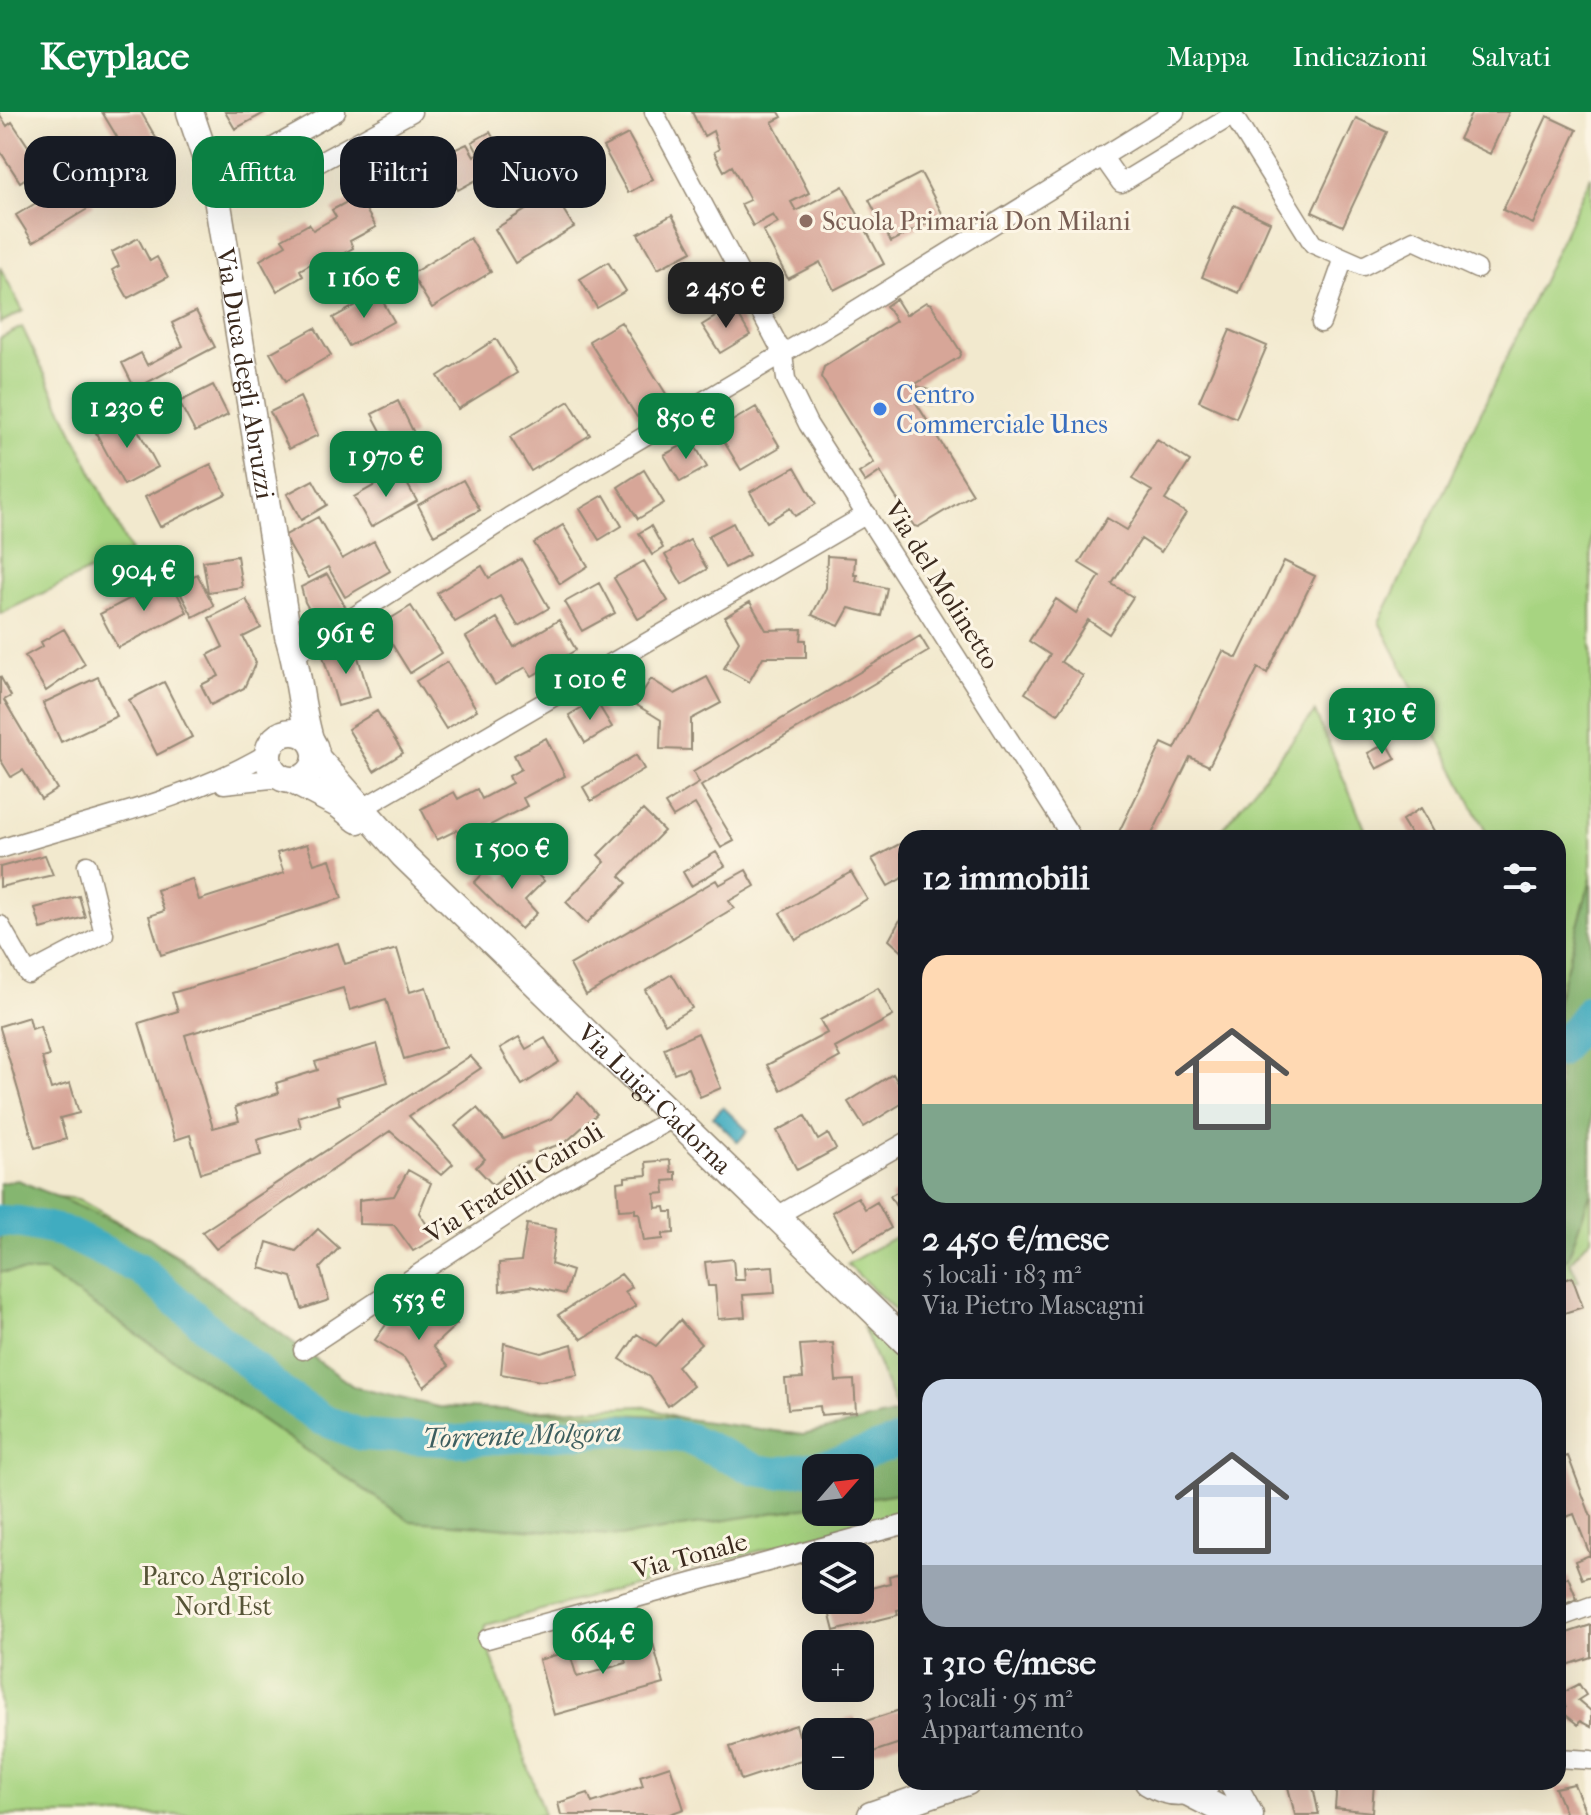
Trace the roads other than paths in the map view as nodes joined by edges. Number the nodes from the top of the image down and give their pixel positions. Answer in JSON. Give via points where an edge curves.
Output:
{"nodes":[{"id":1,"x":190,"y":112,"type":"edge"},
{"id":2,"x":336,"y":112,"type":"edge"},
{"id":3,"x":412,"y":112,"type":"edge"},
{"id":4,"x":654,"y":112,"type":"edge"},
{"id":5,"x":1175,"y":112,"type":"edge"},
{"id":6,"x":1232,"y":114,"type":"edge"},
{"id":7,"x":198,"y":136,"type":"edge"},
{"id":8,"x":293,"y":136,"type":"edge"},
{"id":9,"x":1102,"y":156,"type":"junction"},
{"id":10,"x":324,"y":160,"type":"edge"},
{"id":11,"x":219,"y":208,"type":"edge"},
{"id":12,"x":1344,"y":258,"type":"junction"},
{"id":13,"x":1477,"y":269,"type":"dead end"},
{"id":14,"x":1321,"y":323,"type":"dead end"},
{"id":15,"x":783,"y":354,"type":"junction"},
{"id":16,"x":867,"y":514,"type":"junction"},
{"id":17,"x":291,"y":646,"type":"junction"},
{"id":18,"x":274,"y":744,"type":"junction"},
{"id":19,"x":314,"y":749,"type":"junction"},
{"id":20,"x":287,"y":779,"type":"junction"},
{"id":21,"x":202,"y":787,"type":"junction"},
{"id":22,"x":363,"y":808,"type":"junction"},
{"id":23,"x":1067,"y":830,"type":"edge"},
{"id":24,"x":0,"y":849,"type":"edge"},
{"id":25,"x":403,"y":855,"type":"junction"},
{"id":26,"x":87,"y":865,"type":"dead end"},
{"id":27,"x":0,"y":925,"type":"edge"},
{"id":28,"x":675,"y":1117,"type":"junction"},
{"id":29,"x":898,"y":1147,"type":"edge"},
{"id":30,"x":775,"y":1217,"type":"junction"},
{"id":31,"x":898,"y":1334,"type":"edge"},
{"id":32,"x":303,"y":1350,"type":"dead end"},
{"id":33,"x":898,"y":1526,"type":"edge"},
{"id":34,"x":1591,"y":1606,"type":"edge"},
{"id":35,"x":1566,"y":1615,"type":"edge"},
{"id":36,"x":487,"y":1639,"type":"dead end"},
{"id":37,"x":1566,"y":1758,"type":"edge"},
{"id":38,"x":1591,"y":1760,"type":"edge"},
{"id":39,"x":944,"y":1790,"type":"edge"},
{"id":40,"x":1201,"y":1790,"type":"edge"},
{"id":41,"x":1236,"y":1790,"type":"edge"},
{"id":42,"x":876,"y":1814,"type":"edge"},
{"id":43,"x":1232,"y":1815,"type":"edge"},
{"id":44,"x":1250,"y":1815,"type":"edge"}],
"edges":[{"from":1,"to":7,"type":"street","name":"Via Duca degli Abruzzi"},
{"from":2,"to":8,"type":"street"},
{"from":3,"to":10,"type":"street"},
{"from":4,"to":15,"type":"street","name":"Via del Molinetto"},
{"from":5,"to":9,"type":"street"},
{"from":6,"to":9,"type":"street","via":[[1121,183]]},
{"from":6,"to":12,"type":"street","via":[[1313,244]]},
{"from":9,"to":15,"type":"street"},
{"from":11,"to":17,"type":"street","name":"Via Duca degli Abruzzi"},
{"from":12,"to":13,"type":"street","via":[[1363,266],[1414,240]]},
{"from":12,"to":14,"type":"street"},
{"from":15,"to":16,"type":"street","name":"Via del Molinetto","via":[[786,379],[808,424]]},
{"from":15,"to":17,"type":"street"},
{"from":16,"to":22,"type":"street"},
{"from":16,"to":23,"type":"street","name":"Via del Molinetto"},
{"from":17,"to":18,"type":"street","name":"Via Duca degli Abruzzi"},
{"from":17,"to":19,"type":"street","name":"Via Duca degli Abruzzi","via":[[301,710]]},
{"from":18,"to":19,"type":"street","via":[[296,732]]},
{"from":18,"to":20,"type":"street","via":[[271,767]]},
{"from":18,"to":21,"type":"street"},
{"from":19,"to":20,"type":"street","via":[[311,772],[300,780]]},
{"from":19,"to":22,"type":"street","name":"Via Luigi Cadorna"},
{"from":20,"to":21,"type":"street"},
{"from":20,"to":25,"type":"street","name":"Via Luigi Cadorna","via":[[339,805]]},
{"from":21,"to":24,"type":"street"},
{"from":22,"to":25,"type":"street","name":"Via Luigi Cadorna"},
{"from":25,"to":28,"type":"street","name":"Via Luigi Cadorna"},
{"from":26,"to":27,"type":"street","via":[[104,934],[28,974]]},
{"from":28,"to":30,"type":"street","name":"Via Luigi Cadorna"},
{"from":28,"to":32,"type":"street","name":"Via Fratelli Cairoli","via":[[550,1187]]},
{"from":29,"to":30,"type":"street"},
{"from":30,"to":31,"type":"street","name":"Via Luigi Cadorna"},
{"from":33,"to":36,"type":"street","name":"Via Tonale"},
{"from":34,"to":35,"type":"street"},
{"from":37,"to":38,"type":"street"},
{"from":39,"to":42,"type":"street"},
{"from":40,"to":43,"type":"street"},
{"from":41,"to":44,"type":"street"}]}
